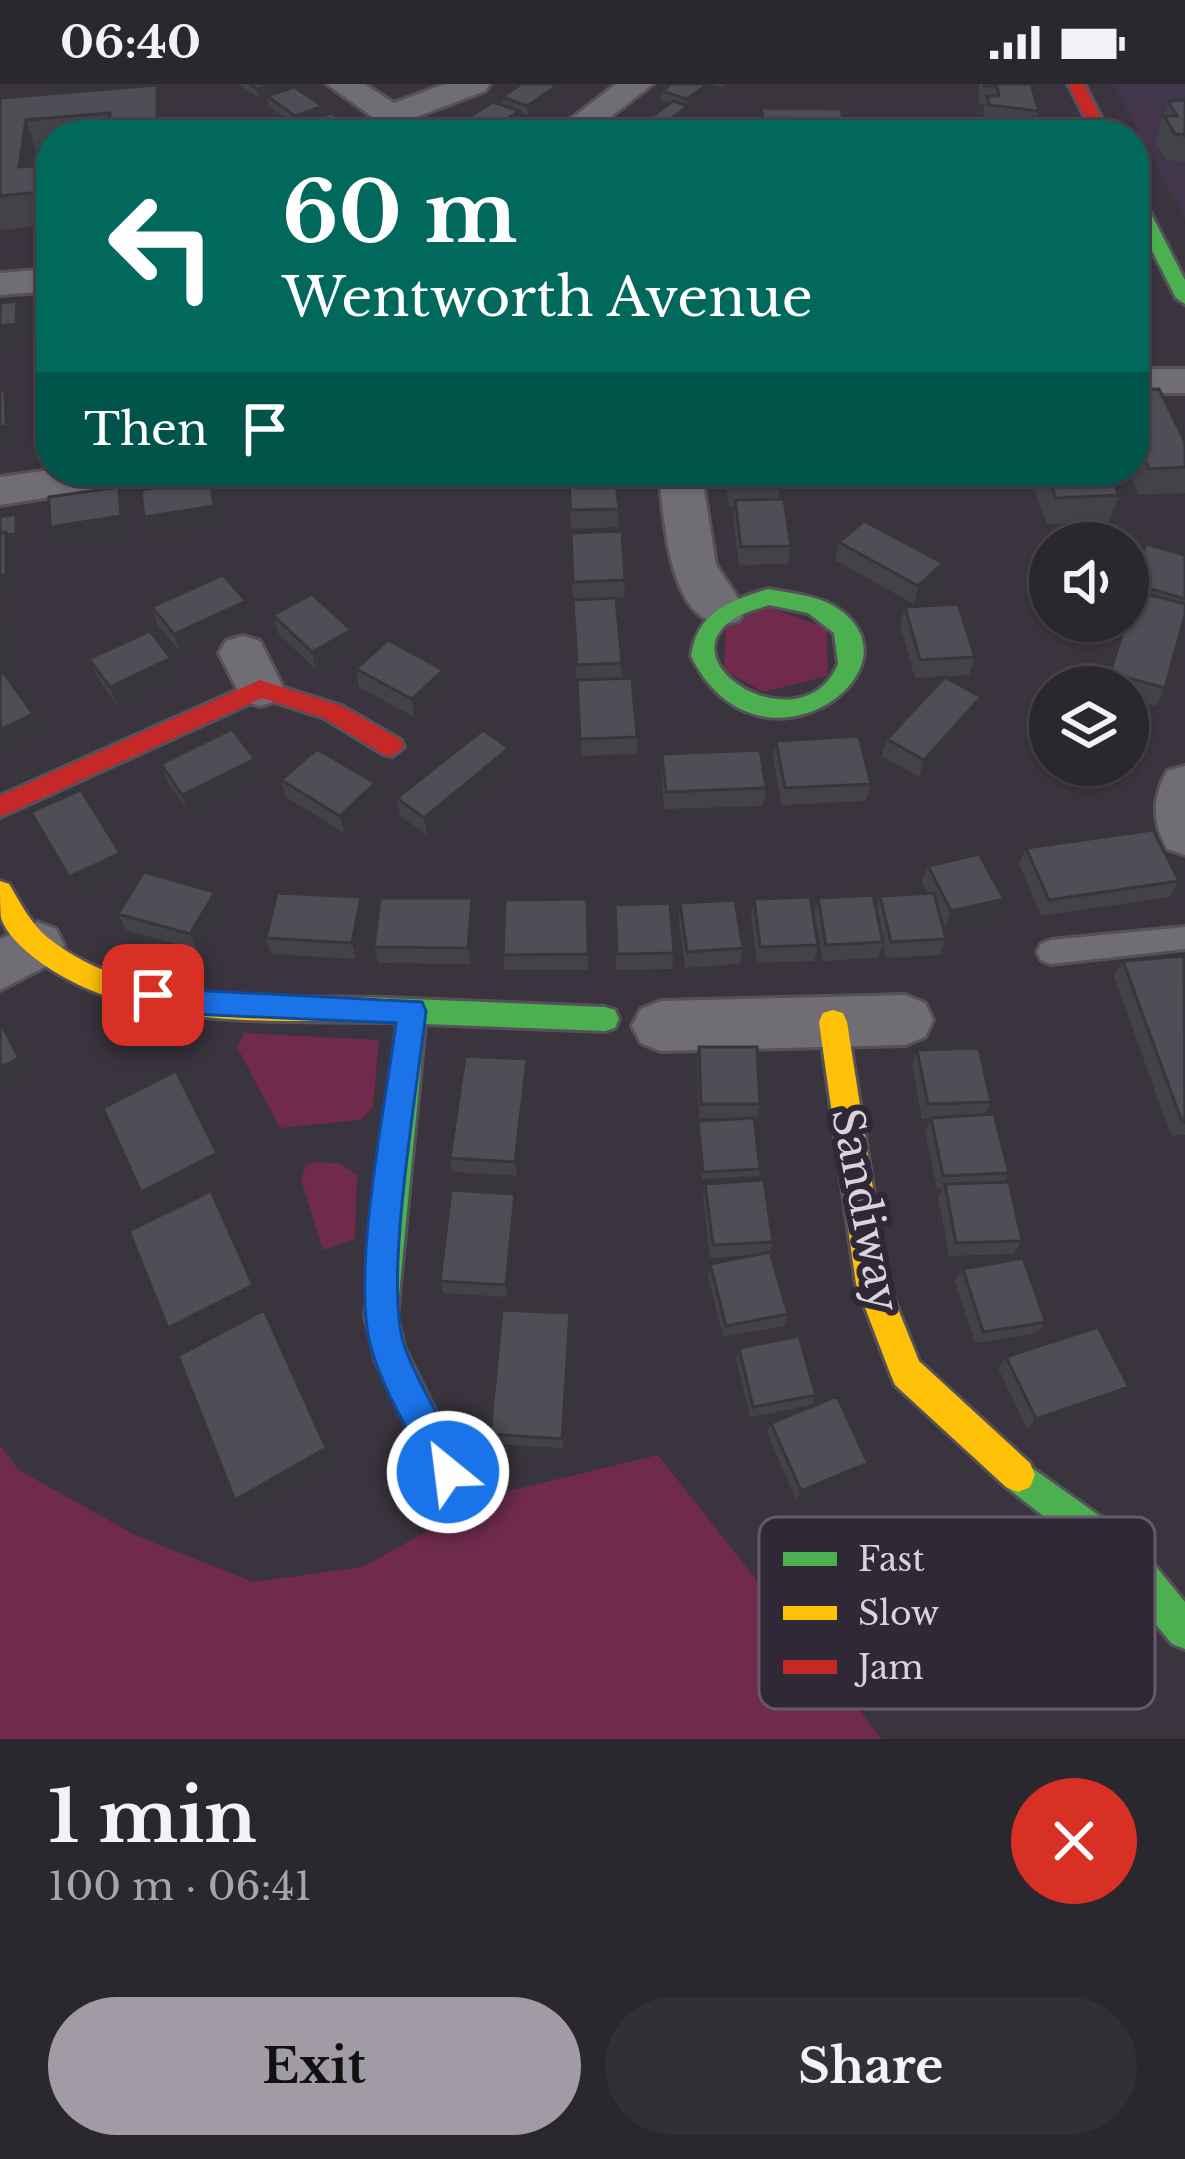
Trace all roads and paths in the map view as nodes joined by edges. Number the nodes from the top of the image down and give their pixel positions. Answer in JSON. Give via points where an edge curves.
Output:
{"nodes":[{"id":1,"x":343,"y":84,"type":"edge"},
{"id":2,"x":474,"y":84,"type":"edge"},
{"id":3,"x":637,"y":84,"type":"edge"},
{"id":4,"x":1076,"y":84,"type":"edge"},
{"id":5,"x":390,"y":116,"type":"junction"},
{"id":6,"x":396,"y":120,"type":"edge"},
{"id":7,"x":587,"y":120,"type":"edge"},
{"id":8,"x":1094,"y":120,"type":"edge"},
{"id":9,"x":1149,"y":227,"type":"edge"},
{"id":10,"x":36,"y":281,"type":"edge"},
{"id":11,"x":0,"y":284,"type":"edge"},
{"id":12,"x":1185,"y":298,"type":"edge"},
{"id":13,"x":1149,"y":381,"type":"edge"},
{"id":14,"x":1185,"y":381,"type":"edge"},
{"id":15,"x":36,"y":476,"type":"edge"},
{"id":16,"x":682,"y":486,"type":"edge"},
{"id":17,"x":0,"y":491,"type":"edge"},
{"id":18,"x":723,"y":610,"type":"junction"},
{"id":19,"x":392,"y":747,"type":"dead end"},
{"id":20,"x":1185,"y":785,"type":"edge"},
{"id":21,"x":0,"y":807,"type":"edge"},
{"id":22,"x":1185,"y":836,"type":"edge"},
{"id":23,"x":0,"y":892,"type":"edge"},
{"id":24,"x":1185,"y":938,"type":"edge"},
{"id":25,"x":1051,"y":952,"type":"dead end"},
{"id":26,"x":18,"y":956,"type":"edge"},
{"id":27,"x":412,"y":1011,"type":"junction"},
{"id":28,"x":605,"y":1019,"type":"dead end"},
{"id":29,"x":905,"y":1020,"type":"dead end"},
{"id":30,"x":833,"y":1022,"type":"junction"},
{"id":31,"x":661,"y":1026,"type":"dead end"},
{"id":32,"x":448,"y":1472,"type":"dead end"},
{"id":33,"x":1073,"y":1517,"type":"edge"},
{"id":34,"x":1155,"y":1594,"type":"edge"},
{"id":35,"x":1185,"y":1631,"type":"edge"}],
"edges":[{"from":1,"to":5,"type":"street"},
{"from":2,"to":5,"type":"street"},
{"from":3,"to":7,"type":"street"},
{"from":4,"to":8,"type":"street"},
{"from":5,"to":6,"type":"street"},
{"from":9,"to":12,"type":"street"},
{"from":10,"to":11,"type":"street"},
{"from":13,"to":14,"type":"street"},
{"from":15,"to":17,"type":"street"},
{"from":16,"to":18,"type":"street","via":[[695,569],[706,597]]},
{"from":18,"to":18,"type":"street","via":[[767,597],[816,606],[849,634],[853,670],[824,699],[774,707],[748,702],[725,691],[700,658],[708,623]]},
{"from":19,"to":21,"type":"street","via":[[252,671]]},
{"from":20,"to":22,"type":"street"},
{"from":23,"to":26,"type":"street"},
{"from":24,"to":25,"type":"lane"},
{"from":26,"to":27,"type":"street","via":[[190,1002]]},
{"from":27,"to":28,"type":"street"},
{"from":27,"to":32,"type":"street","via":[[381,1316],[388,1350]]},
{"from":29,"to":30,"type":"street"},
{"from":30,"to":31,"type":"street"},
{"from":30,"to":33,"type":"street","name":"Sandiway","via":[[872,1284],[907,1373],[992,1456]]},
{"from":34,"to":35,"type":"street","name":"Sandiway"}]}
